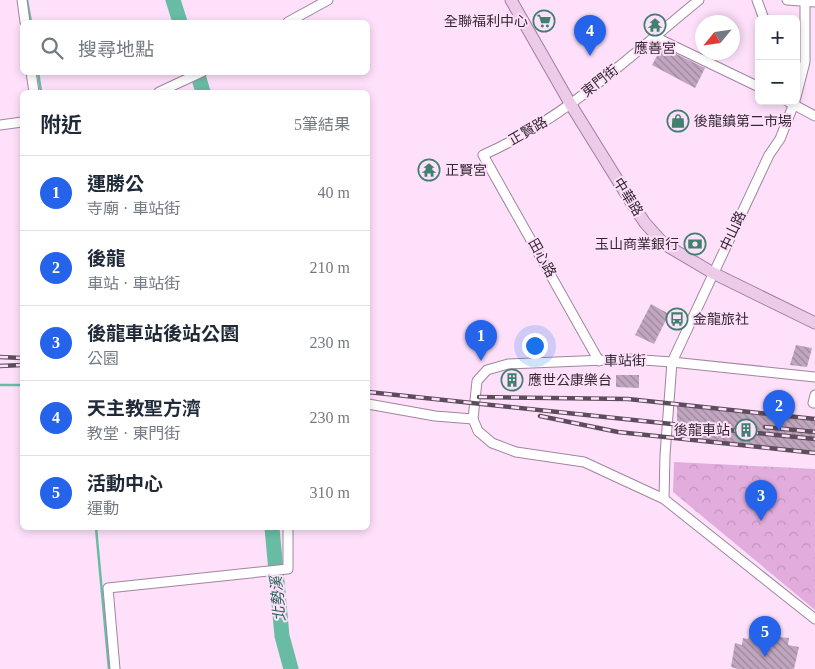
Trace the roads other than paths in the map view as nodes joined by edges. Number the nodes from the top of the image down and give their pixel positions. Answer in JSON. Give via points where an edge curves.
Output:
{"nodes":[{"id":1,"x":22,"y":0,"type":"edge"},
{"id":2,"x":511,"y":0,"type":"edge"},
{"id":3,"x":699,"y":0,"type":"edge"},
{"id":4,"x":757,"y":0,"type":"edge"},
{"id":5,"x":786,"y":0,"type":"edge"},
{"id":6,"x":322,"y":1,"type":"edge"},
{"id":7,"x":805,"y":1,"type":"edge"},
{"id":8,"x":815,"y":2,"type":"edge"},
{"id":9,"x":763,"y":15,"type":"edge"},
{"id":10,"x":25,"y":20,"type":"edge"},
{"id":11,"x":291,"y":20,"type":"edge"},
{"id":12,"x":655,"y":36,"type":"junction"},
{"id":13,"x":31,"y":75,"type":"edge"},
{"id":14,"x":197,"y":75,"type":"edge"},
{"id":15,"x":800,"y":76,"type":"edge"},
{"id":16,"x":755,"y":85,"type":"edge"},
{"id":17,"x":173,"y":89,"type":"edge"},
{"id":18,"x":34,"y":90,"type":"edge"},
{"id":19,"x":571,"y":104,"type":"junction"},
{"id":20,"x":792,"y":105,"type":"edge"},
{"id":21,"x":799,"y":105,"type":"edge"},
{"id":22,"x":815,"y":116,"type":"edge"},
{"id":23,"x":20,"y":122,"type":"edge"},
{"id":24,"x":0,"y":125,"type":"edge"},
{"id":25,"x":483,"y":155,"type":"joint"},
{"id":26,"x":714,"y":273,"type":"junction"},
{"id":27,"x":815,"y":323,"type":"edge"},
{"id":28,"x":600,"y":361,"type":"junction"},
{"id":29,"x":672,"y":362,"type":"junction"},
{"id":30,"x":815,"y":377,"type":"edge"},
{"id":31,"x":815,"y":395,"type":"edge"},
{"id":32,"x":815,"y":403,"type":"edge"},
{"id":33,"x":370,"y":404,"type":"edge"},
{"id":34,"x":473,"y":419,"type":"junction"},
{"id":35,"x":664,"y":498,"type":"junction"},
{"id":36,"x":288,"y":530,"type":"edge"},
{"id":37,"x":815,"y":619,"type":"edge"},
{"id":38,"x":115,"y":669,"type":"edge"}],
"edges":[{"from":1,"to":10,"type":"street"},
{"from":2,"to":19,"type":"main road","name":"中華路"},
{"from":3,"to":12,"type":"street","name":"東門街"},
{"from":4,"to":9,"type":"street"},
{"from":5,"to":7,"type":"street"},
{"from":6,"to":11,"type":"street"},
{"from":7,"to":8,"type":"street"},
{"from":7,"to":15,"type":"street","name":"中山路","via":[[804,62]]},
{"from":12,"to":16,"type":"street"},
{"from":12,"to":19,"type":"street","name":"東門街"},
{"from":13,"to":18,"type":"street"},
{"from":14,"to":17,"type":"street"},
{"from":19,"to":25,"type":"street","name":"正賢路","via":[[549,120]]},
{"from":19,"to":26,"type":"main road","name":"中華路","via":[[645,223],[664,244]]},
{"from":20,"to":26,"type":"street","name":"中山路","via":[[780,139]]},
{"from":21,"to":22,"type":"street"},
{"from":23,"to":24,"type":"street"},
{"from":25,"to":28,"type":"street","name":"田心路"},
{"from":26,"to":27,"type":"main road","name":"中華路"},
{"from":26,"to":29,"type":"street","name":"中山路"},
{"from":28,"to":29,"type":"street","name":"車站街"},
{"from":28,"to":34,"type":"street","name":"車站街","via":[[545,361],[508,364],[487,370],[478,381]]},
{"from":29,"to":30,"type":"street","name":"車站街"},
{"from":29,"to":35,"type":"street"},
{"from":31,"to":32,"type":"street"},
{"from":33,"to":34,"type":"street"},
{"from":34,"to":35,"type":"street","via":[[478,431],[492,443],[516,452],[584,462]]},
{"from":35,"to":37,"type":"street"},
{"from":36,"to":38,"type":"street","via":[[288,569],[108,588]]}]}
